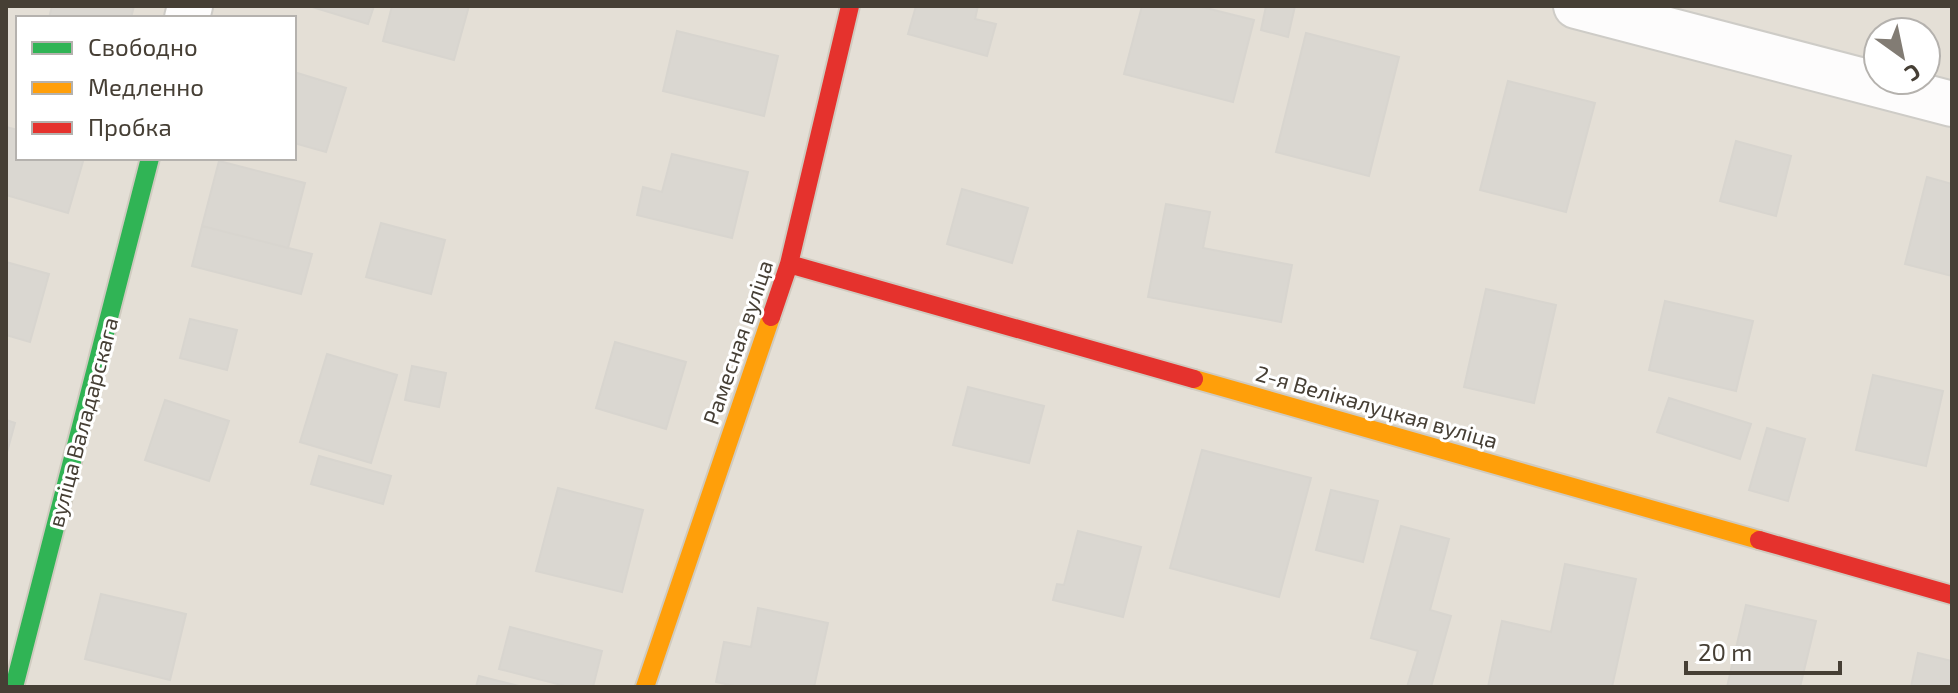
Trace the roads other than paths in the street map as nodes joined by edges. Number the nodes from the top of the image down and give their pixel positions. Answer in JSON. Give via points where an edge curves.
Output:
{"nodes":[{"id":1,"x":850,"y":6,"type":"edge"},
{"id":2,"x":1576,"y":6,"type":"edge"},
{"id":3,"x":1952,"y":104,"type":"edge"},
{"id":4,"x":149,"y":160,"type":"edge"},
{"id":5,"x":789,"y":264,"type":"junction"},
{"id":6,"x":1952,"y":595,"type":"edge"},
{"id":7,"x":14,"y":687,"type":"edge"},
{"id":8,"x":645,"y":687,"type":"edge"}],
"edges":[{"from":1,"to":5,"type":"street","name":"Рамесная вуліца"},
{"from":2,"to":3,"type":"street"},
{"from":4,"to":7,"type":"street","name":"вуліца Валадарскага"},
{"from":5,"to":6,"type":"street","name":"2-я Велікалуцкая вуліца"},
{"from":5,"to":8,"type":"street","name":"Рамесная вуліца"}]}
